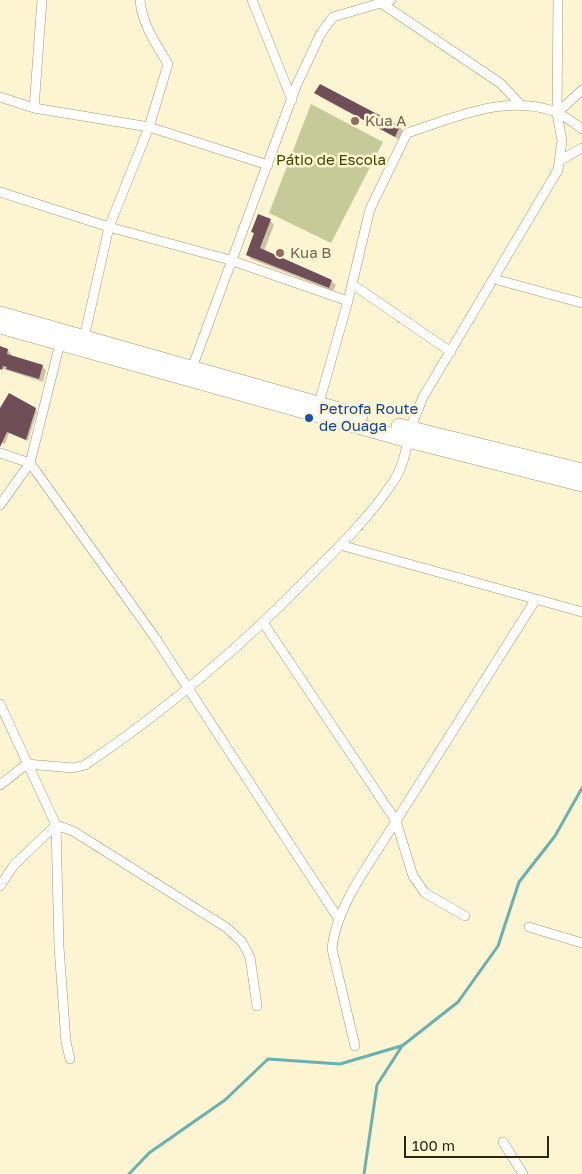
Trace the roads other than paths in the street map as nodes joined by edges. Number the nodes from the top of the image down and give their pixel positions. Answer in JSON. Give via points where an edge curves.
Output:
{"nodes":[{"id":1,"x":42,"y":0,"type":"edge"},
{"id":2,"x":140,"y":0,"type":"edge"},
{"id":3,"x":252,"y":0,"type":"edge"},
{"id":4,"x":558,"y":0,"type":"edge"},
{"id":5,"x":383,"y":1,"type":"edge"},
{"id":6,"x":582,"y":90,"type":"edge"},
{"id":7,"x":0,"y":97,"type":"edge"},
{"id":8,"x":292,"y":100,"type":"junction"},
{"id":9,"x":521,"y":105,"type":"junction"},
{"id":10,"x":34,"y":108,"type":"junction"},
{"id":11,"x":557,"y":113,"type":"junction"},
{"id":12,"x":149,"y":127,"type":"junction"},
{"id":13,"x":582,"y":128,"type":"edge"},
{"id":14,"x":582,"y":148,"type":"edge"},
{"id":15,"x":559,"y":161,"type":"junction"},
{"id":16,"x":268,"y":164,"type":"junction"},
{"id":17,"x":0,"y":192,"type":"edge"},
{"id":18,"x":109,"y":227,"type":"junction"},
{"id":19,"x":230,"y":260,"type":"junction"},
{"id":20,"x":494,"y":279,"type":"junction"},
{"id":21,"x":352,"y":284,"type":"junction"},
{"id":22,"x":348,"y":301,"type":"junction"},
{"id":23,"x":582,"y":303,"type":"edge"},
{"id":24,"x":0,"y":314,"type":"edge"},
{"id":25,"x":0,"y":326,"type":"edge"},
{"id":26,"x":84,"y":338,"type":"junction"},
{"id":27,"x":60,"y":342,"type":"junction"},
{"id":28,"x":451,"y":352,"type":"junction"},
{"id":29,"x":192,"y":368,"type":"junction"},
{"id":30,"x":319,"y":403,"type":"junction"},
{"id":31,"x":349,"y":418,"type":"junction"},
{"id":32,"x":409,"y":434,"type":"junction"},
{"id":33,"x":0,"y":453,"type":"edge"},
{"id":34,"x":30,"y":463,"type":"junction"},
{"id":35,"x":581,"y":472,"type":"edge"},
{"id":36,"x":0,"y":504,"type":"edge"},
{"id":37,"x":340,"y":545,"type":"junction"},
{"id":38,"x":536,"y":598,"type":"junction"},
{"id":39,"x":582,"y":612,"type":"edge"},
{"id":40,"x":264,"y":624,"type":"junction"},
{"id":41,"x":188,"y":690,"type":"junction"},
{"id":42,"x":0,"y":704,"type":"edge"},
{"id":43,"x":27,"y":764,"type":"junction"},
{"id":44,"x":0,"y":785,"type":"edge"},
{"id":45,"x":396,"y":821,"type":"junction"},
{"id":46,"x":56,"y":825,"type":"junction"},
{"id":47,"x":0,"y":886,"type":"edge"},
{"id":48,"x":465,"y":916,"type":"dead end"},
{"id":49,"x":338,"y":918,"type":"junction"},
{"id":50,"x":529,"y":927,"type":"dead end"},
{"id":51,"x":582,"y":943,"type":"edge"},
{"id":52,"x":257,"y":1006,"type":"dead end"},
{"id":53,"x":355,"y":1046,"type":"dead end"},
{"id":54,"x":70,"y":1059,"type":"dead end"},
{"id":55,"x":503,"y":1142,"type":"dead end"},
{"id":56,"x":523,"y":1174,"type":"edge"}],
"edges":[{"from":1,"to":10,"type":"street"},
{"from":2,"to":12,"type":"street","via":[[149,33],[168,64]]},
{"from":3,"to":8,"type":"street"},
{"from":4,"to":11,"type":"street"},
{"from":5,"to":8,"type":"street","via":[[333,17],[321,33]]},
{"from":5,"to":9,"type":"street","via":[[500,83]]},
{"from":6,"to":11,"type":"street"},
{"from":7,"to":10,"type":"street"},
{"from":8,"to":16,"type":"street"},
{"from":9,"to":11,"type":"street"},
{"from":9,"to":21,"type":"street","via":[[490,107],[407,133],[370,209]]},
{"from":10,"to":12,"type":"street"},
{"from":11,"to":13,"type":"street"},
{"from":11,"to":15,"type":"street","via":[[562,141]]},
{"from":12,"to":16,"type":"street"},
{"from":12,"to":18,"type":"street"},
{"from":14,"to":15,"type":"street"},
{"from":15,"to":20,"type":"street","via":[[558,170]]},
{"from":16,"to":19,"type":"street"},
{"from":17,"to":18,"type":"street"},
{"from":18,"to":19,"type":"street"},
{"from":18,"to":26,"type":"street"},
{"from":19,"to":22,"type":"street"},
{"from":19,"to":29,"type":"street"},
{"from":20,"to":23,"type":"street"},
{"from":20,"to":28,"type":"street"},
{"from":21,"to":22,"type":"street"},
{"from":21,"to":28,"type":"street"},
{"from":22,"to":30,"type":"street"},
{"from":24,"to":26,"type":"highway"},
{"from":25,"to":27,"type":"highway"},
{"from":26,"to":29,"type":"highway"},
{"from":27,"to":31,"type":"highway"},
{"from":27,"to":34,"type":"street"},
{"from":28,"to":32,"type":"street","via":[[423,397]]},
{"from":29,"to":30,"type":"highway"},
{"from":30,"to":31,"type":"highway"},
{"from":31,"to":32,"type":"highway"},
{"from":32,"to":35,"type":"highway"},
{"from":32,"to":37,"type":"street","via":[[403,463],[393,482]]},
{"from":33,"to":34,"type":"street"},
{"from":34,"to":36,"type":"street"},
{"from":34,"to":41,"type":"street","via":[[154,636]]},
{"from":37,"to":38,"type":"street"},
{"from":37,"to":40,"type":"street"},
{"from":38,"to":39,"type":"street"},
{"from":38,"to":45,"type":"street"},
{"from":40,"to":41,"type":"street"},
{"from":40,"to":45,"type":"street"},
{"from":41,"to":43,"type":"street","via":[[84,765],[73,768]]},
{"from":41,"to":49,"type":"street"},
{"from":42,"to":43,"type":"street"},
{"from":43,"to":44,"type":"street"},
{"from":43,"to":46,"type":"street"},
{"from":45,"to":48,"type":"street","via":[[412,876],[425,893]]},
{"from":45,"to":49,"type":"street"},
{"from":46,"to":47,"type":"street","via":[[14,865]]},
{"from":46,"to":52,"type":"street","via":[[96,844],[237,937],[250,957]]},
{"from":46,"to":54,"type":"street","via":[[59,947]]},
{"from":49,"to":53,"type":"street","via":[[332,949]]},
{"from":50,"to":51,"type":"street"},
{"from":55,"to":56,"type":"street"}]}
